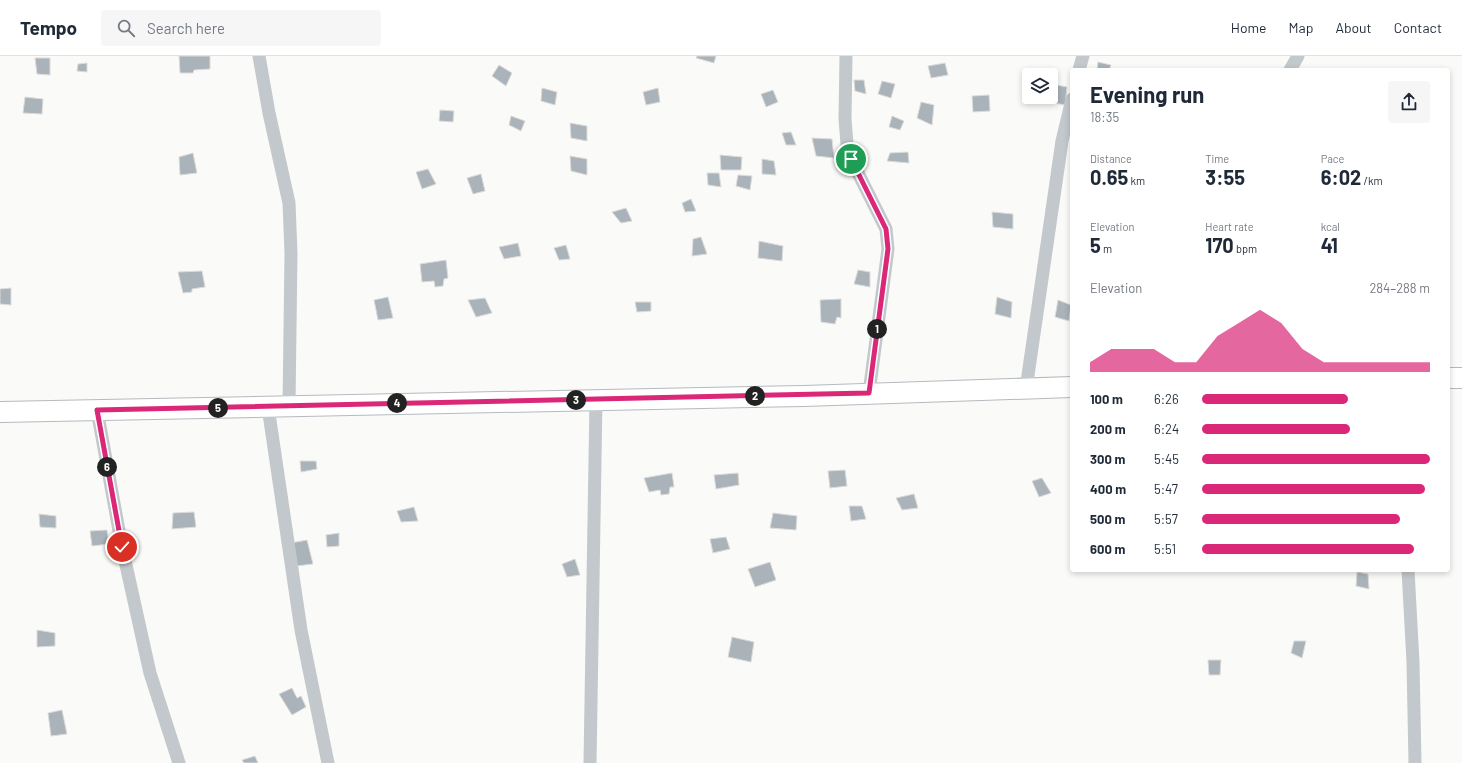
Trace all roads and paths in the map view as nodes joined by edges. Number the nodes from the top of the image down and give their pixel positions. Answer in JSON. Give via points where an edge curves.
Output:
{"nodes":[{"id":1,"x":259,"y":56,"type":"edge"},
{"id":2,"x":846,"y":56,"type":"edge"},
{"id":3,"x":1083,"y":56,"type":"edge"},
{"id":4,"x":1298,"y":56,"type":"edge"},
{"id":5,"x":1080,"y":68,"type":"edge"},
{"id":6,"x":1291,"y":68,"type":"edge"},
{"id":7,"x":1070,"y":115,"type":"edge"},
{"id":8,"x":1067,"y":140,"type":"edge"},
{"id":9,"x":1450,"y":378,"type":"edge"},
{"id":10,"x":1462,"y":378,"type":"edge"},
{"id":11,"x":1070,"y":388,"type":"edge"},
{"id":12,"x":1026,"y":389,"type":"junction"},
{"id":13,"x":869,"y":393,"type":"junction"},
{"id":14,"x":596,"y":400,"type":"junction"},
{"id":15,"x":290,"y":405,"type":"junction"},
{"id":16,"x":268,"y":407,"type":"junction"},
{"id":17,"x":97,"y":410,"type":"junction"},
{"id":18,"x":0,"y":412,"type":"edge"},
{"id":19,"x":1408,"y":572,"type":"edge"},
{"id":20,"x":179,"y":763,"type":"edge"},
{"id":21,"x":328,"y":763,"type":"edge"},
{"id":22,"x":590,"y":763,"type":"edge"},
{"id":23,"x":1415,"y":763,"type":"edge"}],
"edges":[{"from":1,"to":15,"type":"street","via":[[289,203]]},
{"from":2,"to":13,"type":"street","via":[[847,144],[851,159],[886,229],[888,249]]},
{"from":3,"to":5,"type":"street"},
{"from":4,"to":6,"type":"street"},
{"from":7,"to":8,"type":"street"},
{"from":8,"to":12,"type":"street"},
{"from":9,"to":10,"type":"main road"},
{"from":11,"to":12,"type":"main road"},
{"from":12,"to":13,"type":"main road"},
{"from":13,"to":14,"type":"main road"},
{"from":14,"to":15,"type":"main road"},
{"from":14,"to":22,"type":"street"},
{"from":15,"to":16,"type":"main road"},
{"from":16,"to":17,"type":"main road"},
{"from":16,"to":21,"type":"street","via":[[301,630]]},
{"from":17,"to":18,"type":"main road"},
{"from":17,"to":20,"type":"street","via":[[122,547],[150,673]]},
{"from":19,"to":23,"type":"street"}]}
